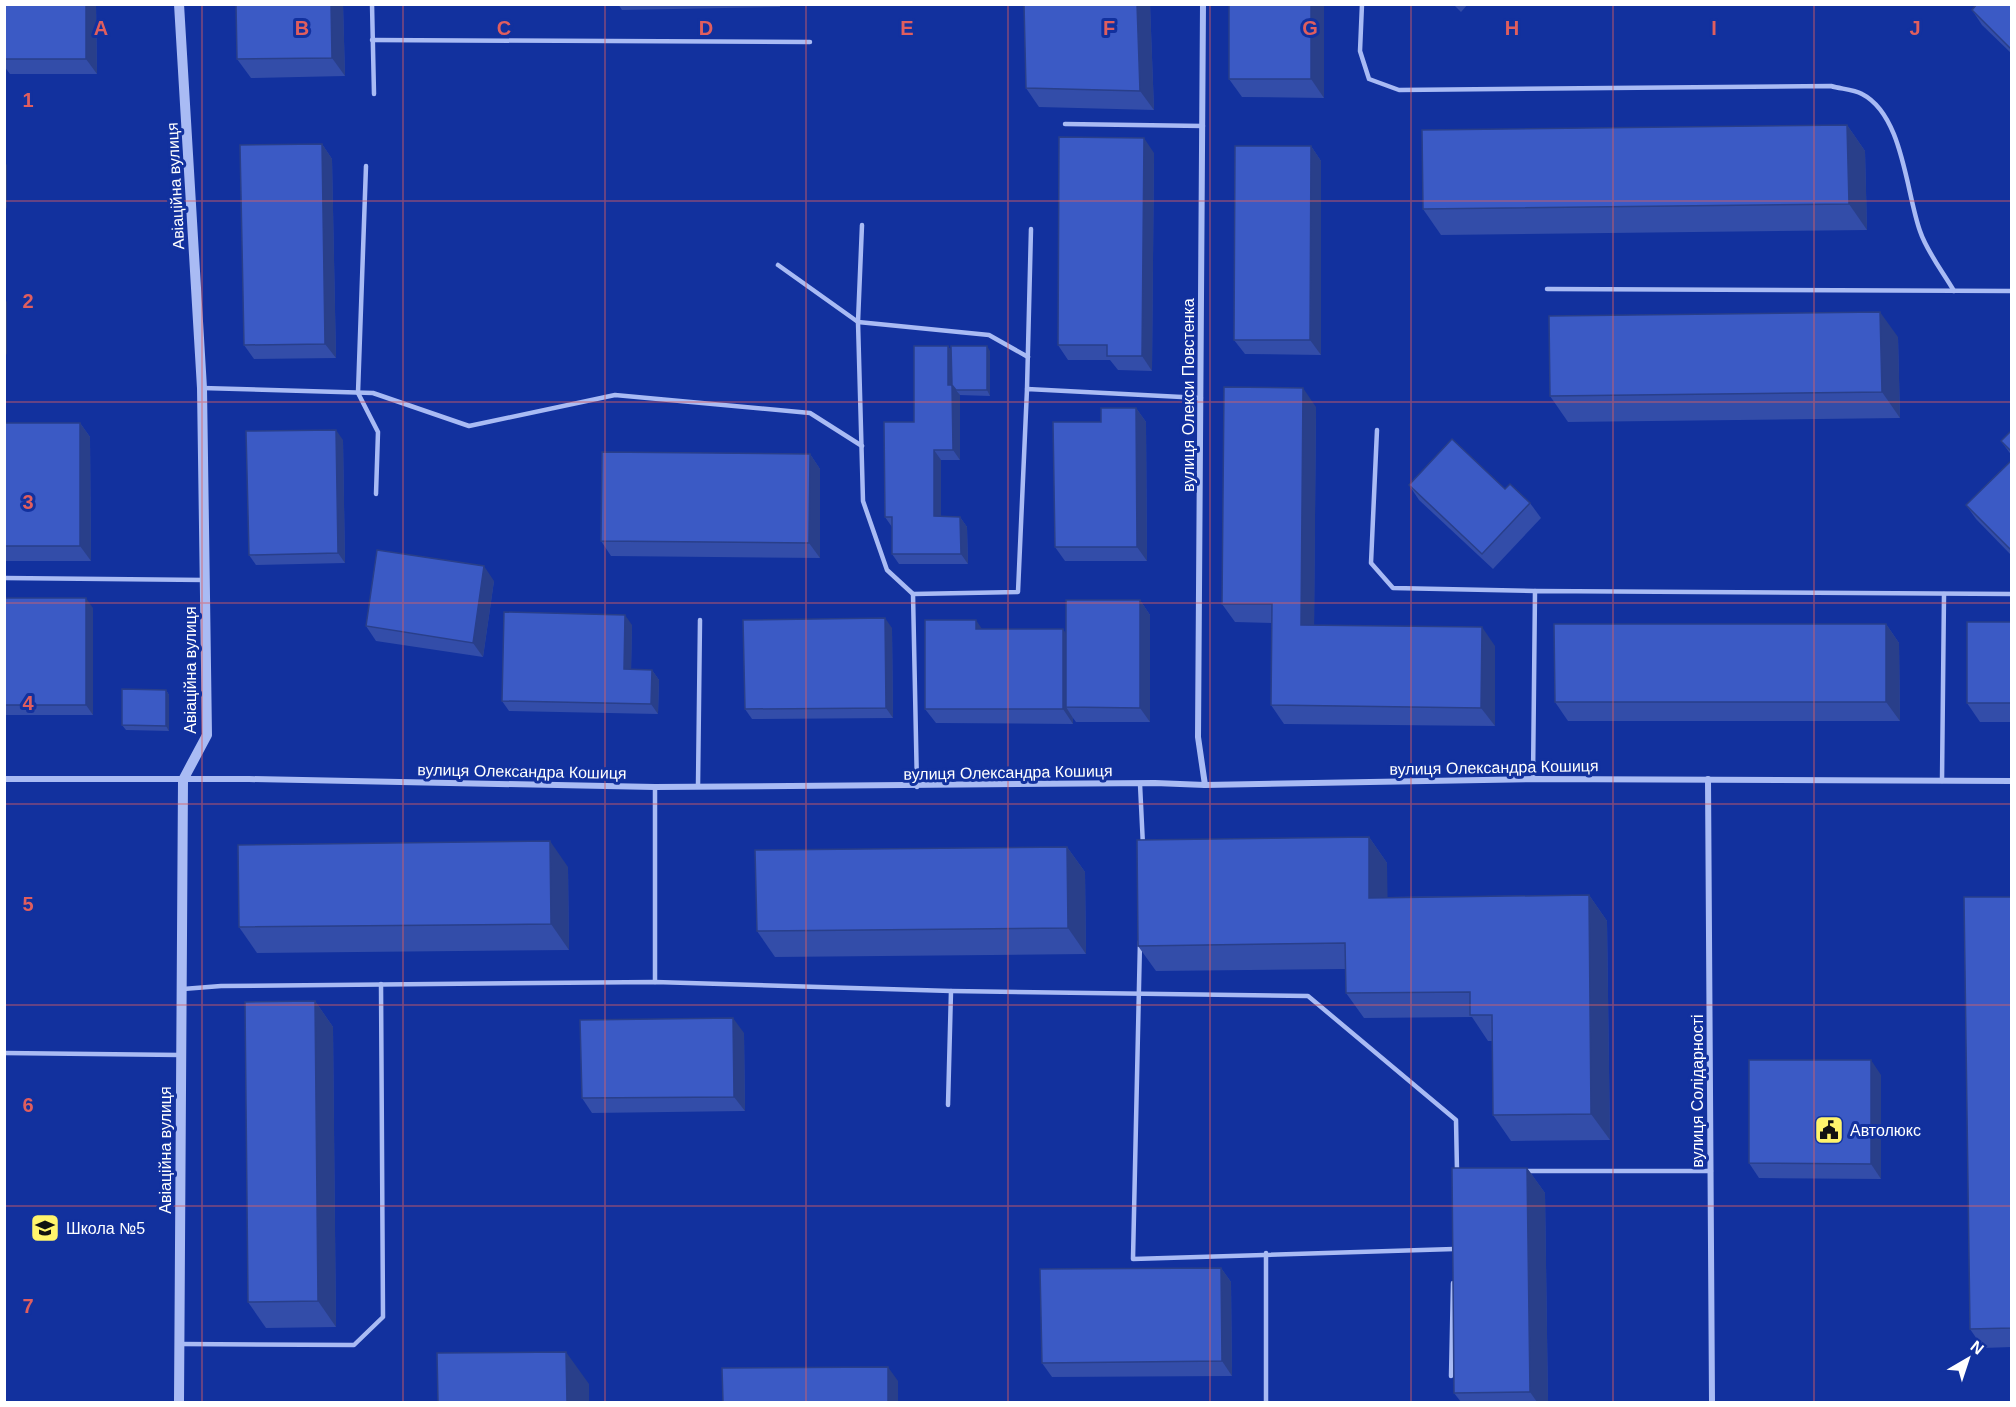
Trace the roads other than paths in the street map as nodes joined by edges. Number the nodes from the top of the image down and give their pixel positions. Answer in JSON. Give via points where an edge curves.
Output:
{"nodes":[{"id":1,"x":179,"y":4,"type":"edge"},
{"id":2,"x":372,"y":4,"type":"edge"},
{"id":3,"x":1203,"y":4,"type":"edge"},
{"id":4,"x":1362,"y":4,"type":"edge"},
{"id":5,"x":372,"y":40,"type":"junction"},
{"id":6,"x":810,"y":42,"type":"dead end"},
{"id":7,"x":374,"y":94,"type":"dead end"},
{"id":8,"x":1065,"y":124,"type":"edge"},
{"id":9,"x":1203,"y":126,"type":"junction"},
{"id":10,"x":366,"y":166,"type":"dead end"},
{"id":11,"x":862,"y":225,"type":"dead end"},
{"id":12,"x":1031,"y":229,"type":"dead end"},
{"id":13,"x":777,"y":265,"type":"dead end"},
{"id":14,"x":1547,"y":289,"type":"dead end"},
{"id":15,"x":1954,"y":291,"type":"junction"},
{"id":16,"x":2012,"y":291,"type":"edge"},
{"id":17,"x":858,"y":322,"type":"junction"},
{"id":18,"x":1028,"y":357,"type":"junction"},
{"id":19,"x":202,"y":388,"type":"junction"},
{"id":20,"x":1027,"y":389,"type":"junction"},
{"id":21,"x":358,"y":393,"type":"junction"},
{"id":22,"x":1202,"y":398,"type":"junction"},
{"id":23,"x":1377,"y":430,"type":"dead end"},
{"id":24,"x":862,"y":446,"type":"junction"},
{"id":25,"x":376,"y":494,"type":"dead end"},
{"id":26,"x":4,"y":578,"type":"edge"},
{"id":27,"x":205,"y":580,"type":"junction"},
{"id":28,"x":1535,"y":591,"type":"junction"},
{"id":29,"x":913,"y":594,"type":"junction"},
{"id":30,"x":1944,"y":594,"type":"junction"},
{"id":31,"x":2012,"y":594,"type":"edge"},
{"id":32,"x":700,"y":620,"type":"dead end"},
{"id":33,"x":4,"y":779,"type":"edge"},
{"id":34,"x":1533,"y":779,"type":"junction"},
{"id":35,"x":1708,"y":779,"type":"junction"},
{"id":36,"x":183,"y":780,"type":"junction"},
{"id":37,"x":1942,"y":781,"type":"junction"},
{"id":38,"x":2012,"y":782,"type":"edge"},
{"id":39,"x":1140,"y":784,"type":"junction"},
{"id":40,"x":1205,"y":785,"type":"junction"},
{"id":41,"x":698,"y":786,"type":"junction"},
{"id":42,"x":655,"y":787,"type":"junction"},
{"id":43,"x":918,"y":787,"type":"junction"},
{"id":44,"x":1143,"y":852,"type":"edge"},
{"id":45,"x":1140,"y":935,"type":"edge"},
{"id":46,"x":655,"y":982,"type":"junction"},
{"id":47,"x":381,"y":984,"type":"junction"},
{"id":48,"x":183,"y":988,"type":"junction"},
{"id":49,"x":951,"y":991,"type":"junction"},
{"id":50,"x":1138,"y":994,"type":"junction"},
{"id":51,"x":4,"y":1053,"type":"edge"},
{"id":52,"x":180,"y":1055,"type":"junction"},
{"id":53,"x":948,"y":1105,"type":"dead end"},
{"id":54,"x":1456,"y":1171,"type":"junction"},
{"id":55,"x":1468,"y":1171,"type":"edge"},
{"id":56,"x":1515,"y":1171,"type":"edge"},
{"id":57,"x":1711,"y":1171,"type":"junction"},
{"id":58,"x":1456,"y":1182,"type":"edge"},
{"id":59,"x":1454,"y":1238,"type":"edge"},
{"id":60,"x":1454,"y":1249,"type":"junction"},
{"id":61,"x":1266,"y":1253,"type":"junction"},
{"id":62,"x":1454,"y":1260,"type":"edge"},
{"id":63,"x":1454,"y":1272,"type":"edge"},
{"id":64,"x":180,"y":1344,"type":"junction"},
{"id":65,"x":1452,"y":1376,"type":"edge"},
{"id":66,"x":179,"y":1402,"type":"edge"},
{"id":67,"x":1266,"y":1402,"type":"edge"},
{"id":68,"x":1712,"y":1402,"type":"edge"}],
"edges":[{"from":1,"to":19,"type":"street","name":"Авіаційна вулиця"},
{"from":2,"to":5,"type":"lane"},
{"from":3,"to":9,"type":"street","name":"вулиця Олекси Повстенка"},
{"from":4,"to":15,"type":"lane","via":[[1360,51],[1370,79],[1399,90],[1831,86],[1863,94],[1883,112],[1902,156],[1909,198],[1921,235]]},
{"from":5,"to":6,"type":"lane"},
{"from":5,"to":7,"type":"lane"},
{"from":8,"to":9,"type":"lane"},
{"from":9,"to":22,"type":"street","name":"вулиця Олекси Повстенка"},
{"from":10,"to":21,"type":"lane"},
{"from":11,"to":17,"type":"lane"},
{"from":12,"to":18,"type":"lane"},
{"from":13,"to":17,"type":"lane"},
{"from":14,"to":15,"type":"lane"},
{"from":15,"to":16,"type":"lane"},
{"from":17,"to":18,"type":"lane","via":[[988,335]]},
{"from":17,"to":24,"type":"lane"},
{"from":18,"to":20,"type":"lane"},
{"from":19,"to":21,"type":"lane"},
{"from":19,"to":27,"type":"street","name":"Авіаційна вулиця"},
{"from":20,"to":22,"type":"lane"},
{"from":20,"to":29,"type":"lane","via":[[1018,592]]},
{"from":21,"to":24,"type":"lane","via":[[373,393],[469,426],[615,395],[810,413]]},
{"from":21,"to":25,"type":"lane","via":[[378,432]]},
{"from":22,"to":40,"type":"street","name":"вулиця Олекси Повстенка","via":[[1198,737]]},
{"from":23,"to":28,"type":"lane","via":[[1371,563],[1393,588]]},
{"from":24,"to":29,"type":"lane","via":[[862,501],[887,570]]},
{"from":26,"to":27,"type":"lane"},
{"from":27,"to":36,"type":"street","name":"Авіаційна вулиця","via":[[207,735]]},
{"from":28,"to":30,"type":"lane"},
{"from":28,"to":34,"type":"lane"},
{"from":29,"to":43,"type":"lane"},
{"from":30,"to":31,"type":"lane"},
{"from":30,"to":37,"type":"lane"},
{"from":32,"to":41,"type":"lane"},
{"from":33,"to":36,"type":"street","name":"вулиця Олександра Кошиця"},
{"from":34,"to":35,"type":"street","name":"вулиця Олександра Кошиця"},
{"from":34,"to":40,"type":"street","name":"вулиця Олександра Кошиця"},
{"from":35,"to":37,"type":"street","name":"вулиця Олександра Кошиця"},
{"from":35,"to":57,"type":"street","name":"вулиця Солідарності"},
{"from":36,"to":42,"type":"street","name":"вулиця Олександра Кошиця"},
{"from":36,"to":48,"type":"street","name":"Авіаційна вулиця"},
{"from":37,"to":38,"type":"street","name":"вулиця Олександра Кошиця"},
{"from":39,"to":40,"type":"street","name":"вулиця Олександра Кошиця"},
{"from":39,"to":43,"type":"street","name":"вулиця Олександра Кошиця"},
{"from":39,"to":44,"type":"lane"},
{"from":41,"to":42,"type":"street","name":"вулиця Олександра Кошиця"},
{"from":41,"to":43,"type":"street","name":"вулиця Олександра Кошиця"},
{"from":42,"to":46,"type":"lane"},
{"from":45,"to":50,"type":"lane"},
{"from":46,"to":47,"type":"lane"},
{"from":46,"to":49,"type":"lane"},
{"from":47,"to":48,"type":"lane"},
{"from":47,"to":64,"type":"lane","via":[[383,1317],[354,1345]]},
{"from":48,"to":52,"type":"street","name":"Авіаційна вулиця"},
{"from":49,"to":50,"type":"lane"},
{"from":49,"to":53,"type":"lane"},
{"from":50,"to":54,"type":"lane","via":[[1308,996],[1456,1120]]},
{"from":50,"to":61,"type":"lane","via":[[1133,1259]]},
{"from":51,"to":52,"type":"lane"},
{"from":52,"to":64,"type":"street","name":"Авіаційна вулиця"},
{"from":54,"to":55,"type":"lane"},
{"from":54,"to":58,"type":"lane"},
{"from":56,"to":57,"type":"lane"},
{"from":57,"to":68,"type":"street","name":"вулиця Солідарності"},
{"from":59,"to":60,"type":"lane"},
{"from":60,"to":61,"type":"lane"},
{"from":60,"to":62,"type":"lane"},
{"from":61,"to":67,"type":"lane"},
{"from":63,"to":65,"type":"lane"},
{"from":64,"to":66,"type":"street","name":"Авіаційна вулиця"}]}
